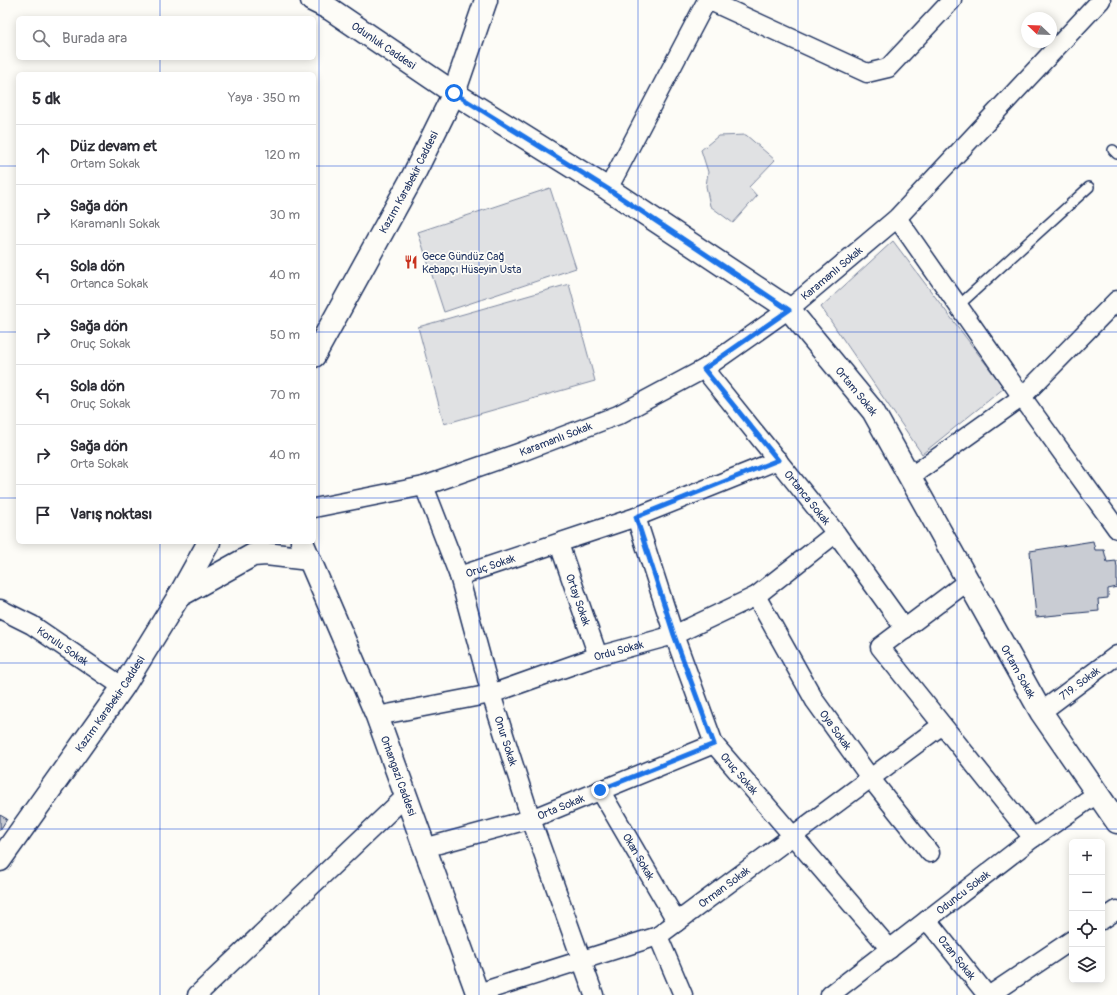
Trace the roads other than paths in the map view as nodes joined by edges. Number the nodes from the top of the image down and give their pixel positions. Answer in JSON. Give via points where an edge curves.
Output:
{"nodes":[{"id":1,"x":486,"y":0,"type":"edge"},
{"id":2,"x":708,"y":0,"type":"edge"},
{"id":3,"x":952,"y":0,"type":"edge"},
{"id":4,"x":1101,"y":0,"type":"edge"},
{"id":5,"x":325,"y":3,"type":"edge"},
{"id":6,"x":454,"y":93,"type":"junction"},
{"id":7,"x":1089,"y":187,"type":"dead end"},
{"id":8,"x":608,"y":189,"type":"junction"},
{"id":9,"x":897,"y":218,"type":"junction"},
{"id":10,"x":1117,"y":300,"type":"edge"},
{"id":11,"x":958,"y":306,"type":"junction"},
{"id":12,"x":789,"y":310,"type":"junction"},
{"id":13,"x":316,"y":352,"type":"edge"},
{"id":14,"x":704,"y":369,"type":"junction"},
{"id":15,"x":1022,"y":397,"type":"junction"},
{"id":16,"x":778,"y":460,"type":"junction"},
{"id":17,"x":910,"y":477,"type":"junction"},
{"id":18,"x":424,"y":486,"type":"junction"},
{"id":19,"x":316,"y":508,"type":"edge"},
{"id":20,"x":636,"y":517,"type":"junction"},
{"id":21,"x":1117,"y":529,"type":"edge"},
{"id":22,"x":836,"y":532,"type":"junction"},
{"id":23,"x":208,"y":544,"type":"edge"},
{"id":24,"x":286,"y":544,"type":"edge"},
{"id":25,"x":559,"y":544,"type":"junction"},
{"id":26,"x":306,"y":551,"type":"edge"},
{"id":27,"x":460,"y":576,"type":"junction"},
{"id":28,"x":968,"y":581,"type":"junction"},
{"id":29,"x":179,"y":596,"type":"junction"},
{"id":30,"x":756,"y":596,"type":"junction"},
{"id":31,"x":0,"y":609,"type":"edge"},
{"id":32,"x":905,"y":629,"type":"junction"},
{"id":33,"x":674,"y":635,"type":"junction"},
{"id":34,"x":1117,"y":655,"type":"edge"},
{"id":35,"x":598,"y":656,"type":"junction"},
{"id":36,"x":123,"y":687,"type":"junction"},
{"id":37,"x":491,"y":694,"type":"junction"},
{"id":38,"x":1041,"y":712,"type":"junction"},
{"id":39,"x":377,"y":716,"type":"junction"},
{"id":40,"x":942,"y":725,"type":"junction"},
{"id":41,"x":714,"y":744,"type":"junction"},
{"id":42,"x":871,"y":779,"type":"junction"},
{"id":43,"x":600,"y":790,"type":"junction"},
{"id":44,"x":1098,"y":793,"type":"junction"},
{"id":45,"x":406,"y":796,"type":"junction"},
{"id":46,"x":531,"y":819,"type":"junction"},
{"id":47,"x":1117,"y":822,"type":"edge"},
{"id":48,"x":794,"y":836,"type":"junction"},
{"id":49,"x":1033,"y":838,"type":"junction"},
{"id":50,"x":424,"y":848,"type":"junction"},
{"id":51,"x":930,"y":852,"type":"dead end"},
{"id":52,"x":0,"y":860,"type":"edge"},
{"id":53,"x":1117,"y":910,"type":"edge"},
{"id":54,"x":1105,"y":918,"type":"edge"},
{"id":55,"x":927,"y":920,"type":"junction"},
{"id":56,"x":677,"y":922,"type":"junction"},
{"id":57,"x":658,"y":936,"type":"junction"},
{"id":58,"x":1069,"y":942,"type":"edge"},
{"id":59,"x":890,"y":949,"type":"junction"},
{"id":60,"x":582,"y":959,"type":"junction"},
{"id":61,"x":478,"y":994,"type":"edge"},
{"id":62,"x":197,"y":995,"type":"edge"},
{"id":63,"x":594,"y":995,"type":"edge"},
{"id":64,"x":683,"y":995,"type":"edge"},
{"id":65,"x":830,"y":995,"type":"edge"},
{"id":66,"x":988,"y":995,"type":"edge"}],
"edges":[{"from":1,"to":6,"type":"street","name":"Kazım Karabekir Caddesi"},
{"from":2,"to":3,"type":"street","via":[[867,73],[888,68]]},
{"from":2,"to":8,"type":"street"},
{"from":4,"to":9,"type":"street","name":"Karamanlı Sokak"},
{"from":5,"to":6,"type":"street","name":"Odunluk Caddesi"},
{"from":6,"to":8,"type":"street","name":"Ortam Sokak"},
{"from":6,"to":13,"type":"street","name":"Kazım Karabekir Caddesi","via":[[412,178]]},
{"from":7,"to":11,"type":"lane"},
{"from":8,"to":12,"type":"street","name":"Ortam Sokak"},
{"from":9,"to":11,"type":"street"},
{"from":9,"to":12,"type":"street","name":"Karamanlı Sokak"},
{"from":10,"to":15,"type":"street"},
{"from":11,"to":15,"type":"street"},
{"from":12,"to":14,"type":"street","name":"Karamanlı Sokak"},
{"from":12,"to":17,"type":"street","name":"Ortam Sokak","via":[[873,411]]},
{"from":14,"to":16,"type":"street","name":"Ortanca Sokak"},
{"from":14,"to":18,"type":"street","name":"Karamanlı Sokak","via":[[618,416]]},
{"from":15,"to":17,"type":"street"},
{"from":15,"to":21,"type":"street"},
{"from":16,"to":20,"type":"street","name":"Oruç Sokak"},
{"from":16,"to":22,"type":"street","name":"Ortanca Sokak"},
{"from":17,"to":28,"type":"street","name":"Ortam Sokak"},
{"from":18,"to":19,"type":"street","name":"Karamanlı Sokak"},
{"from":18,"to":27,"type":"street","name":"Onur Sokak"},
{"from":20,"to":25,"type":"street","name":"Oruç Sokak"},
{"from":20,"to":33,"type":"street","name":"Oruç Sokak"},
{"from":22,"to":30,"type":"street","name":"Ordu Sokak"},
{"from":22,"to":32,"type":"street","name":"Ortanca Sokak"},
{"from":23,"to":29,"type":"street","name":"Kazım Karabekir Caddesi"},
{"from":24,"to":26,"type":"street"},
{"from":25,"to":27,"type":"street","name":"Oruç Sokak"},
{"from":25,"to":35,"type":"street","name":"Ortay Sokak"},
{"from":26,"to":29,"type":"street","via":[[253,555]]},
{"from":26,"to":39,"type":"street","name":"Orhangazi Caddesi"},
{"from":27,"to":37,"type":"street","name":"Onur Sokak"},
{"from":28,"to":32,"type":"street"},
{"from":28,"to":38,"type":"street","name":"Ortam Sokak"},
{"from":29,"to":36,"type":"street","name":"Kazım Karabekir Caddesi"},
{"from":30,"to":33,"type":"street","name":"Ordu Sokak"},
{"from":30,"to":42,"type":"street","name":"Oya Sokak","via":[[816,701]]},
{"from":31,"to":36,"type":"street","name":"Korulu Sokak","via":[[32,625]]},
{"from":32,"to":40,"type":"street","via":[[880,647]]},
{"from":33,"to":35,"type":"street","name":"Ordu Sokak"},
{"from":33,"to":41,"type":"street","name":"Oruç Sokak"},
{"from":34,"to":38,"type":"street","name":"719. Sokak"},
{"from":35,"to":37,"type":"street","name":"Ordu Sokak"},
{"from":36,"to":52,"type":"street","name":"Kazım Karabekir Caddesi"},
{"from":37,"to":39,"type":"street","name":"Ordu Sokak"},
{"from":37,"to":46,"type":"street","name":"Onur Sokak"},
{"from":38,"to":44,"type":"street","name":"Ortam Sokak"},
{"from":39,"to":45,"type":"street","name":"Orhangazi Caddesi"},
{"from":40,"to":42,"type":"street","name":"Orman Sokak"},
{"from":40,"to":49,"type":"street"},
{"from":41,"to":43,"type":"street","name":"Orta Sokak"},
{"from":41,"to":48,"type":"street","name":"Oruç Sokak"},
{"from":42,"to":48,"type":"street","name":"Orman Sokak"},
{"from":42,"to":51,"type":"street","name":"Oya Sokak"},
{"from":43,"to":46,"type":"street","name":"Orta Sokak"},
{"from":43,"to":56,"type":"street","name":"Okan Sokak"},
{"from":44,"to":47,"type":"street","name":"Ortam Sokak"},
{"from":44,"to":49,"type":"street","name":"Oduncu Sokak"},
{"from":45,"to":50,"type":"street","name":"Orhangazi Caddesi"},
{"from":45,"to":62,"type":"street"},
{"from":46,"to":50,"type":"street","name":"Orta Sokak"},
{"from":46,"to":60,"type":"street","name":"Onur Sokak"},
{"from":48,"to":56,"type":"street","name":"Orman Sokak"},
{"from":48,"to":59,"type":"street","name":"Oruç Sokak"},
{"from":49,"to":55,"type":"street","name":"Oduncu Sokak"},
{"from":50,"to":61,"type":"street","name":"Orhangazi Caddesi"},
{"from":53,"to":54,"type":"street"},
{"from":55,"to":59,"type":"street","name":"Oduncu Sokak"},
{"from":55,"to":66,"type":"street","name":"Ozan Sokak"},
{"from":56,"to":57,"type":"street","name":"Orman Sokak"},
{"from":57,"to":60,"type":"street","name":"Orman Sokak"},
{"from":57,"to":64,"type":"street"},
{"from":58,"to":66,"type":"street"},
{"from":59,"to":65,"type":"street","name":"Oduncu Sokak"},
{"from":60,"to":61,"type":"street","name":"Orman Sokak"},
{"from":60,"to":63,"type":"street","name":"Onur Sokak"}]}
